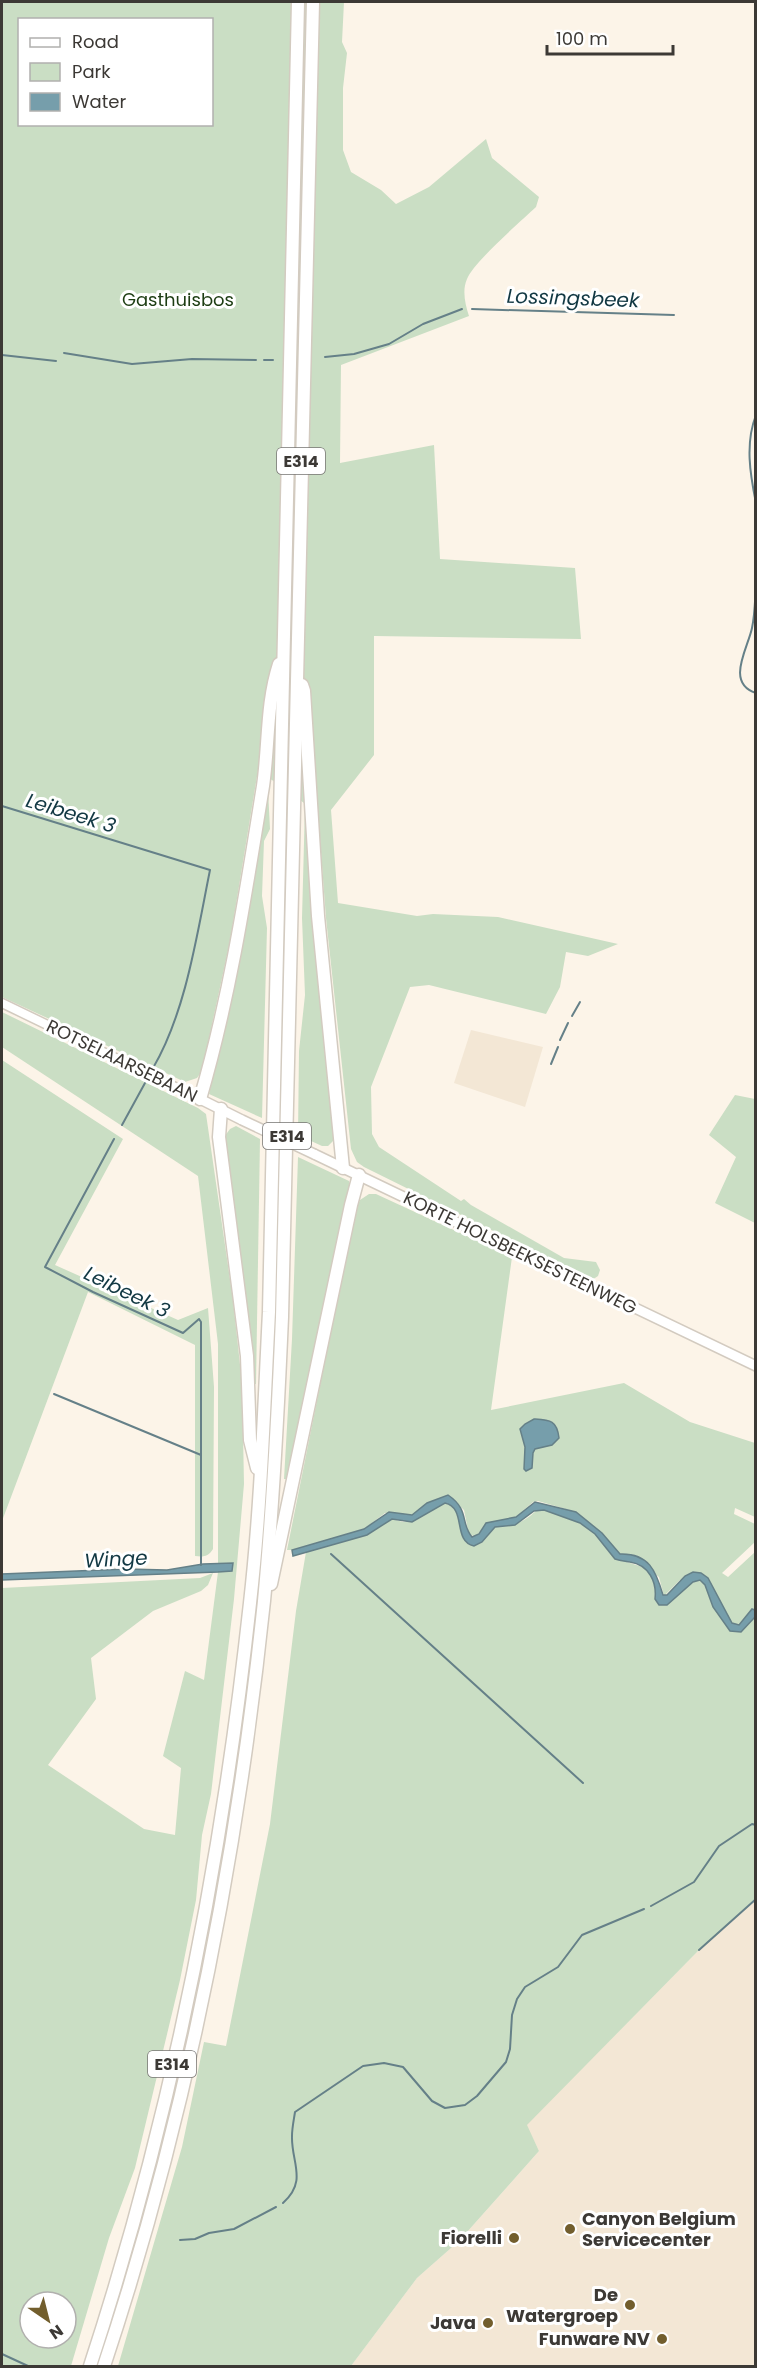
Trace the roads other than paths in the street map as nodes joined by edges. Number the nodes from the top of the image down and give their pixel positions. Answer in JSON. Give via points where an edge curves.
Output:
{"nodes":[{"id":1,"x":298,"y":2,"type":"edge"},
{"id":2,"x":313,"y":2,"type":"edge"},
{"id":3,"x":284,"y":652,"type":"junction"},
{"id":4,"x":297,"y":669,"type":"junction"},
{"id":5,"x":2,"y":1003,"type":"edge"},
{"id":6,"x":200,"y":1100,"type":"junction"},
{"id":7,"x":221,"y":1109,"type":"junction"},
{"id":8,"x":317,"y":1155,"type":"joint"},
{"id":9,"x":343,"y":1168,"type":"junction"},
{"id":10,"x":359,"y":1175,"type":"junction"},
{"id":11,"x":756,"y":1366,"type":"edge"},
{"id":12,"x":260,"y":1482,"type":"junction"},
{"id":13,"x":264,"y":1601,"type":"junction"},
{"id":14,"x":90,"y":2367,"type":"edge"},
{"id":15,"x":104,"y":2367,"type":"edge"}],
"edges":[{"from":1,"to":3,"type":"highway","number":"E314"},
{"from":2,"to":4,"type":"highway","number":"E314"},
{"from":3,"to":6,"type":"highway","via":[[271,687],[264,780],[244,902]]},
{"from":3,"to":12,"type":"highway","number":"E314","via":[[268,1312]]},
{"from":4,"to":9,"type":"highway","via":[[304,691],[318,916]]},
{"from":4,"to":13,"type":"highway","number":"E314","via":[[282,1317]]},
{"from":5,"to":6,"type":"street","name":"ROTSELAARSEBAAN"},
{"from":6,"to":7,"type":"main road","name":"ROTSELAARSEBAAN"},
{"from":7,"to":8,"type":"main road","name":"ROTSELAARSEBAAN","bridge":true},
{"from":7,"to":12,"type":"highway","via":[[219,1137],[247,1356],[250,1440]]},
{"from":8,"to":9,"type":"main road","name":"KORTE HOLSBEEKSESTEENWEG"},
{"from":9,"to":10,"type":"main road","name":"KORTE HOLSBEEKSESTEENWEG"},
{"from":10,"to":11,"type":"main road","name":"KORTE HOLSBEEKSESTEENWEG"},
{"from":10,"to":13,"type":"highway","via":[[272,1581]]},
{"from":12,"to":14,"type":"highway","number":"E314","via":[[231,1756],[209,1888],[158,2126]]},
{"from":13,"to":15,"type":"highway","number":"E314","via":[[244,1759],[200,2004],[148,2216]]}]}
